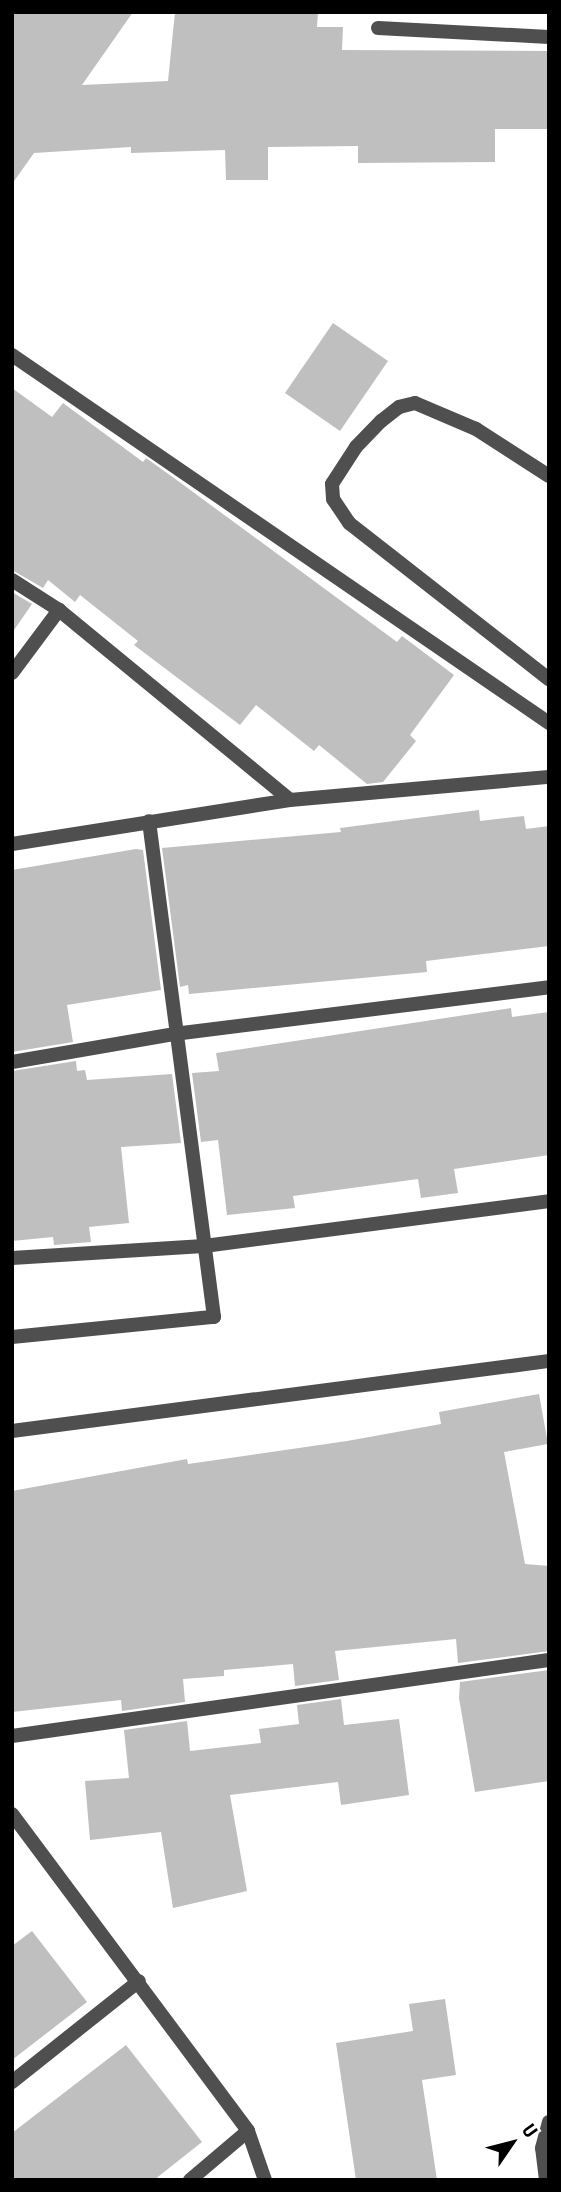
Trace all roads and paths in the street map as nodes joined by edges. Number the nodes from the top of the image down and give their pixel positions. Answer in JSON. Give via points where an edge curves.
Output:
{"nodes":[{"id":1,"x":379,"y":28,"type":"dead end"},
{"id":2,"x":549,"y":37,"type":"edge"},
{"id":3,"x":12,"y":355,"type":"edge"},
{"id":4,"x":549,"y":476,"type":"edge"},
{"id":5,"x":12,"y":580,"type":"edge"},
{"id":6,"x":59,"y":610,"type":"junction"},
{"id":7,"x":12,"y":673,"type":"edge"},
{"id":8,"x":549,"y":679,"type":"edge"},
{"id":9,"x":548,"y":720,"type":"edge"},
{"id":10,"x":549,"y":777,"type":"edge"},
{"id":11,"x":290,"y":800,"type":"junction"},
{"id":12,"x":149,"y":821,"type":"junction"},
{"id":13,"x":12,"y":844,"type":"edge"},
{"id":14,"x":549,"y":987,"type":"edge"},
{"id":15,"x":174,"y":1034,"type":"junction"},
{"id":16,"x":12,"y":1062,"type":"edge"},
{"id":17,"x":549,"y":1201,"type":"edge"},
{"id":18,"x":204,"y":1246,"type":"junction"},
{"id":19,"x":12,"y":1258,"type":"edge"},
{"id":20,"x":12,"y":1337,"type":"edge"},
{"id":21,"x":549,"y":1360,"type":"edge"},
{"id":22,"x":12,"y":1431,"type":"edge"},
{"id":23,"x":549,"y":1660,"type":"edge"},
{"id":24,"x":12,"y":1736,"type":"edge"},
{"id":25,"x":12,"y":1814,"type":"edge"},
{"id":26,"x":139,"y":1980,"type":"junction"},
{"id":27,"x":12,"y":2082,"type":"edge"},
{"id":28,"x":549,"y":2122,"type":"edge"},
{"id":29,"x":248,"y":2131,"type":"junction"},
{"id":30,"x":190,"y":2180,"type":"edge"},
{"id":31,"x":265,"y":2180,"type":"edge"},
{"id":32,"x":546,"y":2180,"type":"edge"}],
"edges":[{"from":1,"to":2,"type":"street"},
{"from":3,"to":9,"type":"street"},
{"from":4,"to":8,"type":"street","via":[[476,429],[415,402],[382,421],[356,447],[332,484],[333,499],[349,523]]},
{"from":5,"to":6,"type":"street"},
{"from":6,"to":7,"type":"street"},
{"from":6,"to":11,"type":"street"},
{"from":10,"to":11,"type":"street"},
{"from":11,"to":12,"type":"street"},
{"from":12,"to":13,"type":"street"},
{"from":12,"to":15,"type":"street"},
{"from":14,"to":15,"type":"street"},
{"from":15,"to":16,"type":"street"},
{"from":15,"to":18,"type":"street"},
{"from":17,"to":18,"type":"street"},
{"from":18,"to":19,"type":"street"},
{"from":18,"to":20,"type":"street","via":[[214,1317]]},
{"from":21,"to":22,"type":"street"},
{"from":23,"to":24,"type":"street"},
{"from":25,"to":26,"type":"street"},
{"from":26,"to":27,"type":"street"},
{"from":26,"to":29,"type":"street"},
{"from":28,"to":32,"type":"street","via":[[542,2148]]},
{"from":29,"to":30,"type":"street"},
{"from":29,"to":31,"type":"street"}]}
